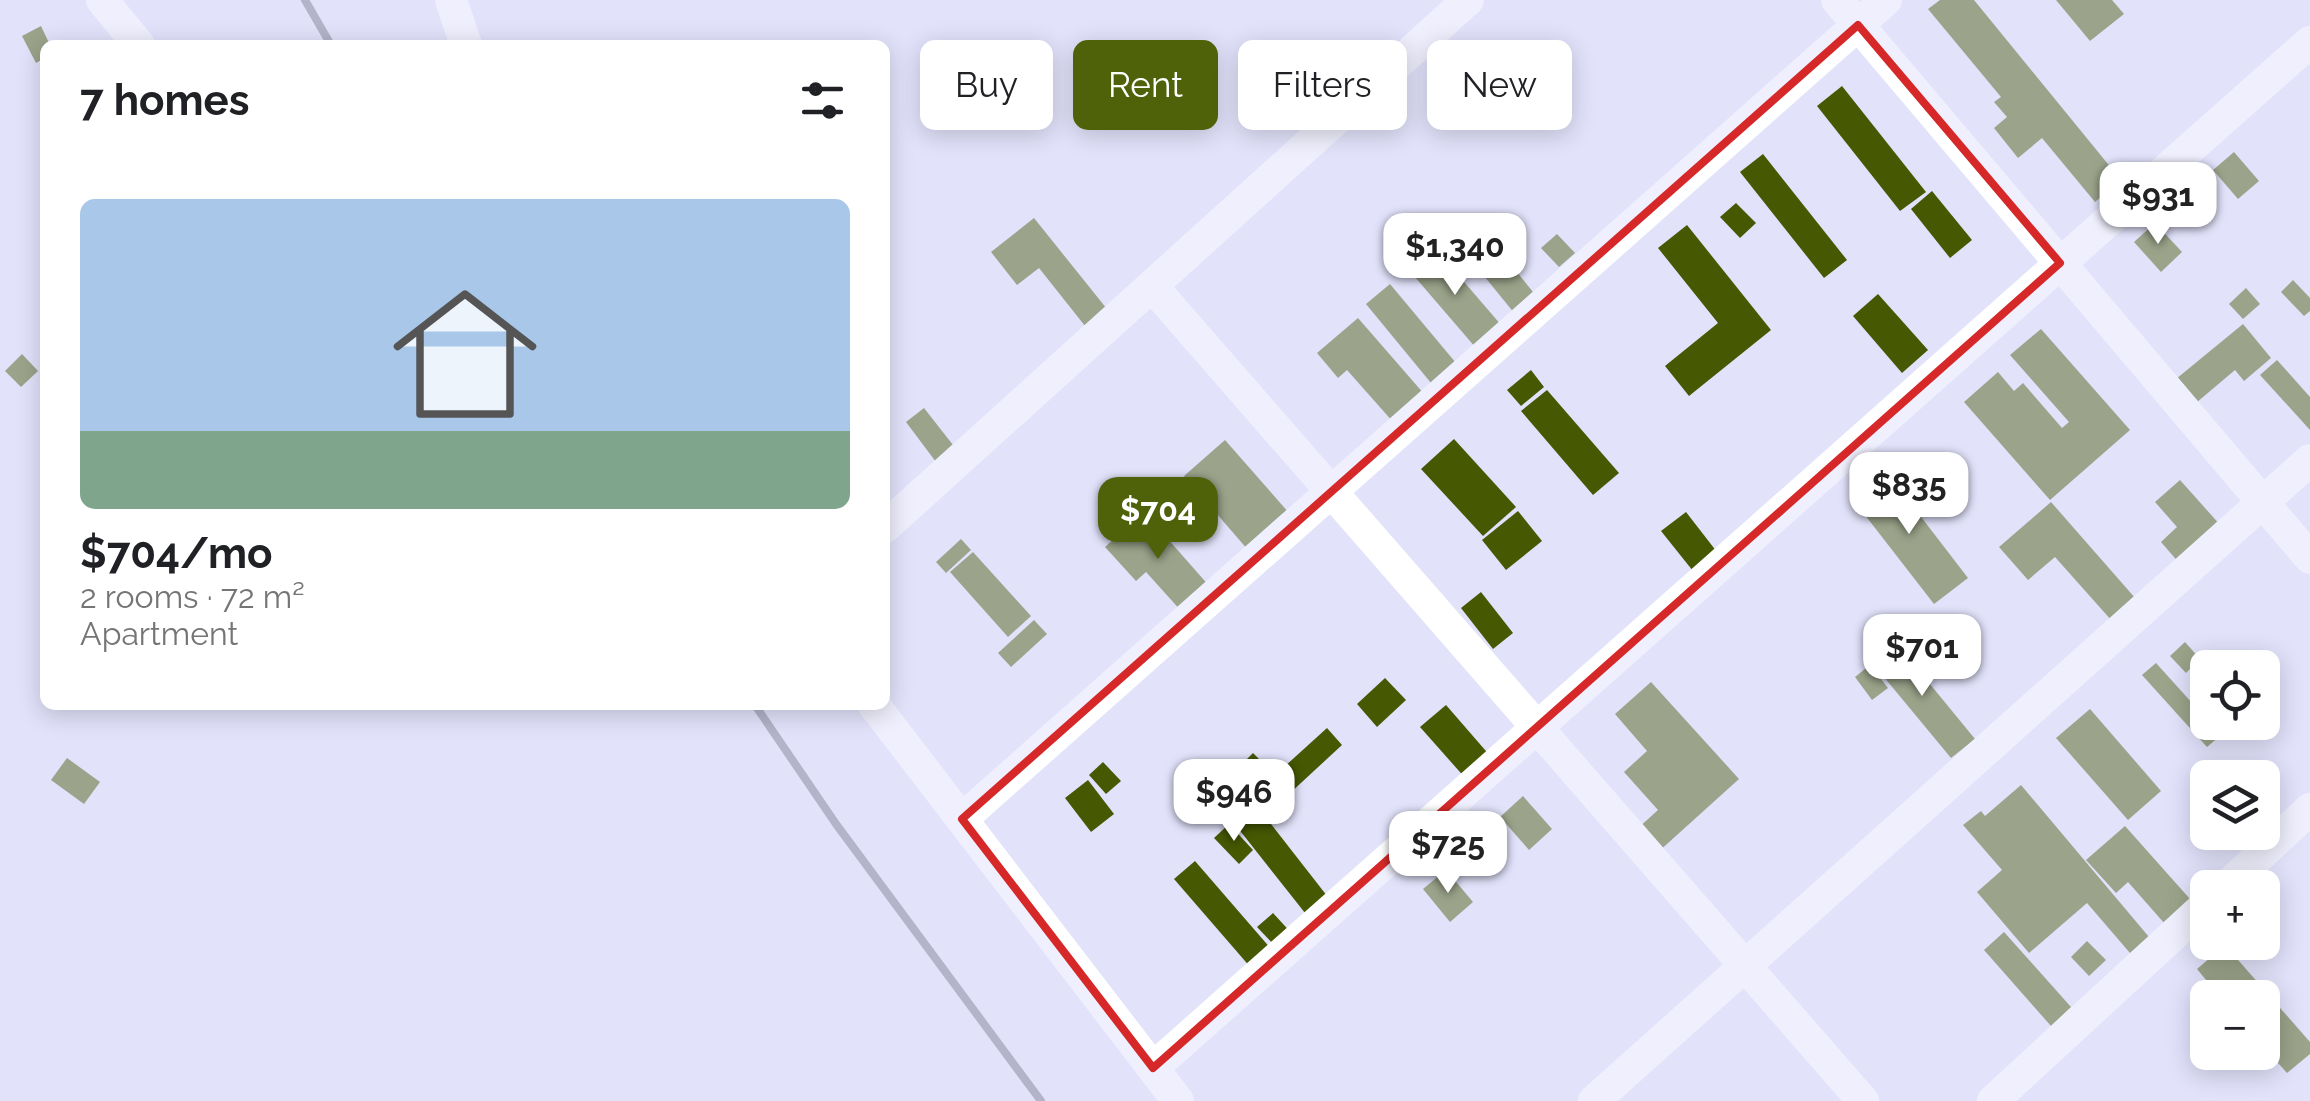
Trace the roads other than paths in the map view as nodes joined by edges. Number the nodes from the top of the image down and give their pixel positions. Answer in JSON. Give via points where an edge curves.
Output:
{"nodes":[{"id":1,"x":102,"y":0,"type":"edge"},
{"id":2,"x":451,"y":0,"type":"edge"},
{"id":3,"x":1468,"y":0,"type":"edge"},
{"id":4,"x":1886,"y":0,"type":"edge"},
{"id":5,"x":1848,"y":12,"type":"edge"},
{"id":6,"x":134,"y":40,"type":"edge"},
{"id":7,"x":464,"y":40,"type":"edge"},
{"id":8,"x":2310,"y":42,"type":"edge"},
{"id":9,"x":2060,"y":263,"type":"junction"},
{"id":10,"x":1152,"y":286,"type":"junction"},
{"id":11,"x":2310,"y":460,"type":"edge"},
{"id":12,"x":1332,"y":492,"type":"junction"},
{"id":13,"x":2263,"y":502,"type":"junction"},
{"id":14,"x":890,"y":522,"type":"edge"},
{"id":15,"x":2310,"y":558,"type":"edge"},
{"id":16,"x":878,"y":710,"type":"edge"},
{"id":17,"x":1538,"y":727,"type":"junction"},
{"id":18,"x":2310,"y":809,"type":"edge"},
{"id":19,"x":962,"y":819,"type":"junction"},
{"id":20,"x":2244,"y":870,"type":"edge"},
{"id":21,"x":2190,"y":920,"type":"edge"},
{"id":22,"x":1745,"y":966,"type":"junction"},
{"id":23,"x":1153,"y":1068,"type":"junction"},
{"id":24,"x":1178,"y":1101,"type":"edge"},
{"id":25,"x":1594,"y":1101,"type":"edge"},
{"id":26,"x":1863,"y":1101,"type":"edge"},
{"id":27,"x":1993,"y":1101,"type":"edge"}],
"edges":[{"from":1,"to":6,"type":"street"},
{"from":2,"to":7,"type":"street"},
{"from":3,"to":10,"type":"street"},
{"from":4,"to":5,"type":"street"},
{"from":5,"to":9,"type":"street"},
{"from":5,"to":12,"type":"street"},
{"from":8,"to":9,"type":"street"},
{"from":9,"to":13,"type":"street"},
{"from":9,"to":17,"type":"street"},
{"from":10,"to":12,"type":"street"},
{"from":10,"to":14,"type":"street"},
{"from":11,"to":13,"type":"street"},
{"from":12,"to":17,"type":"street"},
{"from":12,"to":19,"type":"street"},
{"from":13,"to":15,"type":"street"},
{"from":13,"to":22,"type":"street"},
{"from":16,"to":19,"type":"street"},
{"from":17,"to":22,"type":"street"},
{"from":17,"to":23,"type":"street"},
{"from":18,"to":20,"type":"street"},
{"from":19,"to":23,"type":"street"},
{"from":21,"to":27,"type":"street"},
{"from":22,"to":25,"type":"street"},
{"from":22,"to":26,"type":"street"},
{"from":23,"to":24,"type":"street"}]}
